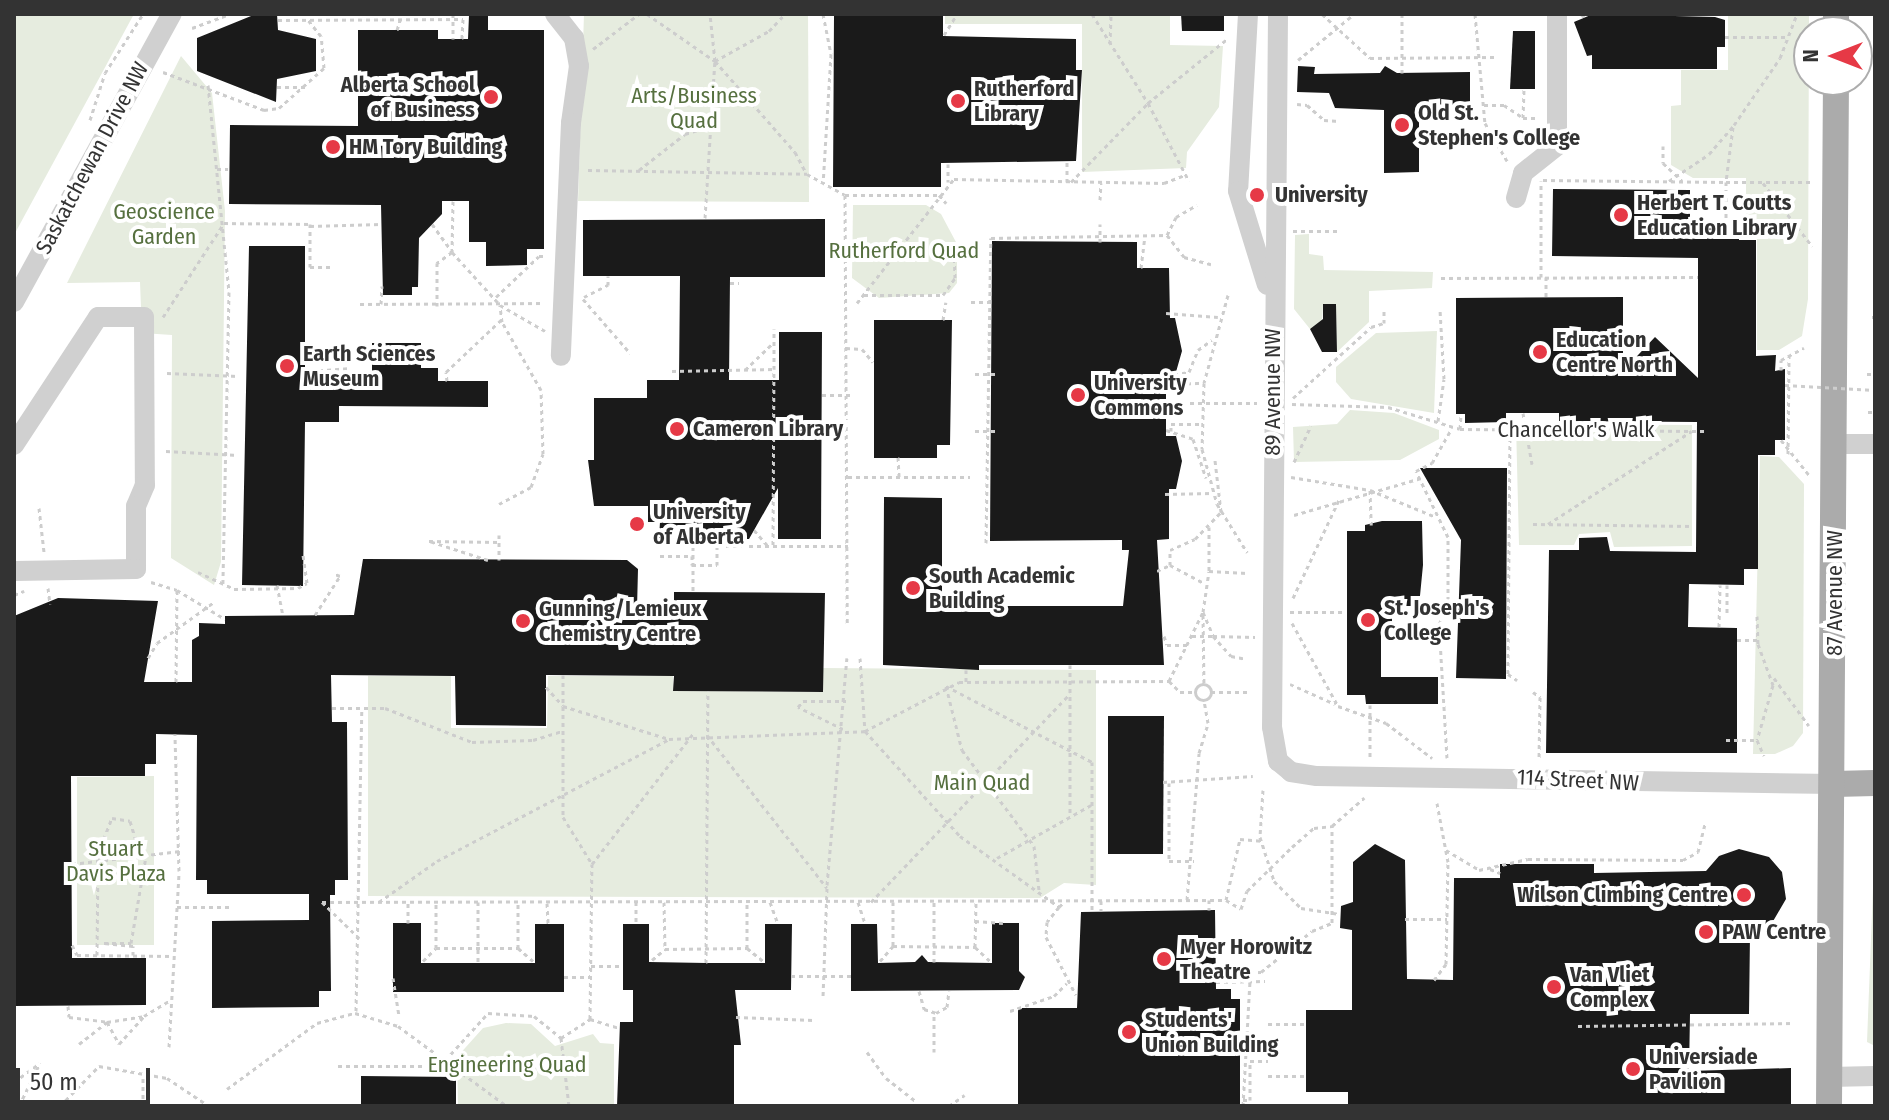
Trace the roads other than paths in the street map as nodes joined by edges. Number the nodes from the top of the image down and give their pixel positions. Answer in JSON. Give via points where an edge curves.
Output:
{"nodes":[{"id":1,"x":172,"y":14,"type":"edge"},
{"id":2,"x":555,"y":14,"type":"edge"},
{"id":3,"x":1278,"y":14,"type":"edge"},
{"id":4,"x":1557,"y":14,"type":"edge"},
{"id":5,"x":1248,"y":18,"type":"edge"},
{"id":6,"x":1836,"y":96,"type":"edge"},
{"id":7,"x":1516,"y":198,"type":"dead end"},
{"id":8,"x":1272,"y":300,"type":"junction"},
{"id":9,"x":14,"y":302,"type":"edge"},
{"id":10,"x":562,"y":349,"type":"road end"},
{"id":11,"x":1836,"y":444,"type":"junction"},
{"id":12,"x":1875,"y":444,"type":"edge"},
{"id":13,"x":14,"y":445,"type":"edge"},
{"id":14,"x":14,"y":571,"type":"edge"},
{"id":15,"x":1284,"y":766,"type":"joint"},
{"id":16,"x":1875,"y":783,"type":"edge"},
{"id":17,"x":1834,"y":784,"type":"junction"},
{"id":18,"x":1875,"y":1076,"type":"edge"},
{"id":19,"x":1829,"y":1077,"type":"junction"},
{"id":20,"x":1829,"y":1106,"type":"edge"}],
"edges":[{"from":1,"to":9,"type":"street","name":"Saskatchewan Drive NW"},
{"from":2,"to":10,"type":"street","via":[[579,55]]},
{"from":3,"to":8,"type":"street","name":"89 Avenue NW"},
{"from":4,"to":7,"type":"street","via":[[1557,146],[1523,173]]},
{"from":5,"to":8,"type":"street","via":[[1239,207]]},
{"from":6,"to":11,"type":"main road","name":"87 Avenue NW"},
{"from":8,"to":15,"type":"street","name":"89 Avenue NW","via":[[1272,727],[1275,754]]},
{"from":11,"to":12,"type":"street"},
{"from":11,"to":17,"type":"main road","name":"87 Avenue NW"},
{"from":13,"to":14,"type":"street","via":[[98,317],[144,317],[145,485],[136,506],[136,569]]},
{"from":15,"to":17,"type":"street","name":"114 Street NW","via":[[1300,775]]},
{"from":16,"to":17,"type":"main road","name":"114 Street NW"},
{"from":17,"to":19,"type":"main road","name":"87 Avenue NW"},
{"from":18,"to":19,"type":"street"},
{"from":19,"to":20,"type":"main road","name":"87 Avenue NW"}]}
